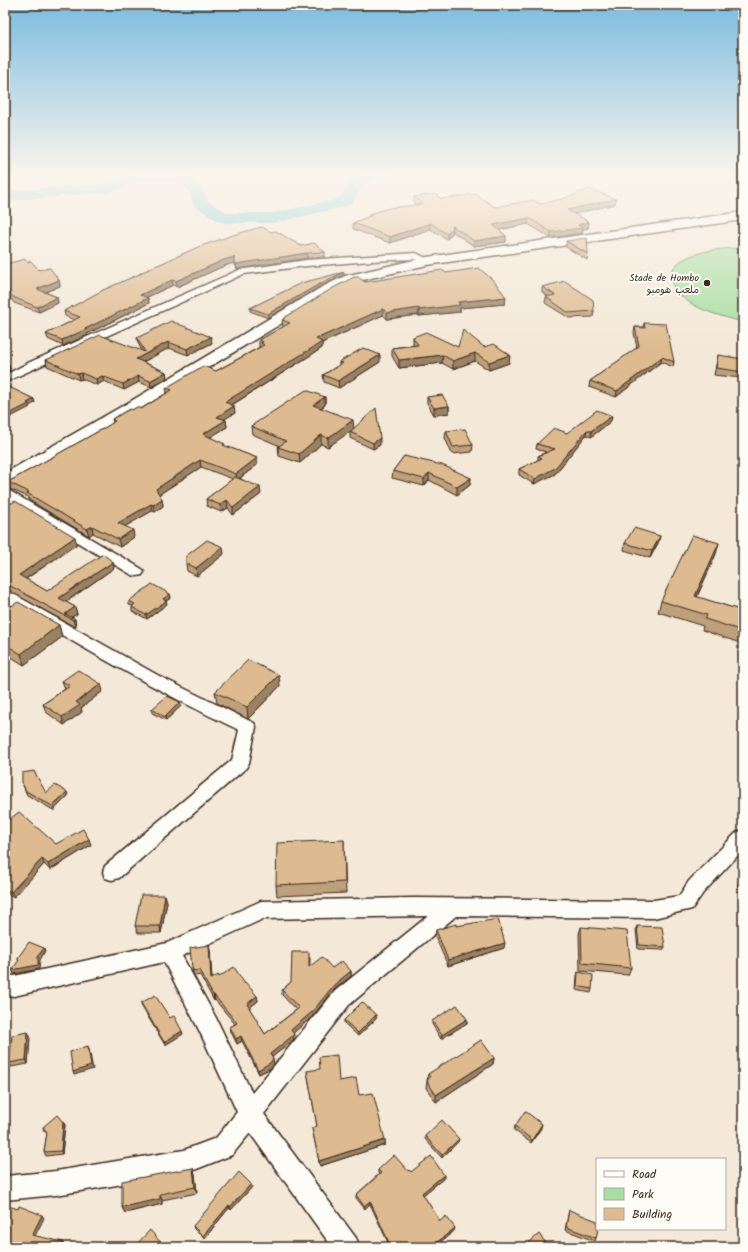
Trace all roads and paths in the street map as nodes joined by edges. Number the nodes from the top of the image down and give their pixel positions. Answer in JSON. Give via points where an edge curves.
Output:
{"nodes":[{"id":1,"x":637,"y":231,"type":"edge"},
{"id":2,"x":427,"y":262,"type":"junction"},
{"id":3,"x":5,"y":380,"type":"edge"},
{"id":4,"x":5,"y":480,"type":"edge"},
{"id":5,"x":5,"y":494,"type":"edge"},
{"id":6,"x":138,"y":572,"type":"dead end"},
{"id":7,"x":5,"y":595,"type":"edge"},
{"id":8,"x":743,"y":838,"type":"edge"},
{"id":9,"x":112,"y":872,"type":"dead end"},
{"id":10,"x":453,"y":907,"type":"junction"},
{"id":11,"x":169,"y":952,"type":"junction"},
{"id":12,"x":5,"y":985,"type":"edge"},
{"id":13,"x":250,"y":1114,"type":"junction"},
{"id":14,"x":5,"y":1188,"type":"edge"},
{"id":15,"x":347,"y":1247,"type":"edge"}],
"edges":[{"from":1,"to":2,"type":"street"},
{"from":2,"to":3,"type":"street","via":[[416,256],[370,258],[242,272],[34,364]]},
{"from":2,"to":4,"type":"street","via":[[372,273],[338,284]]},
{"from":5,"to":6,"type":"street"},
{"from":7,"to":9,"type":"street","via":[[199,705],[248,727],[240,763]]},
{"from":8,"to":10,"type":"street","via":[[696,887],[685,903],[654,909]]},
{"from":10,"to":11,"type":"street","via":[[261,910]]},
{"from":10,"to":13,"type":"street","via":[[342,998]]},
{"from":11,"to":12,"type":"street","via":[[14,986]]},
{"from":11,"to":13,"type":"street","via":[[208,1025]]},
{"from":13,"to":14,"type":"street","via":[[224,1147],[184,1162],[56,1183]]},
{"from":13,"to":15,"type":"street"}]}
